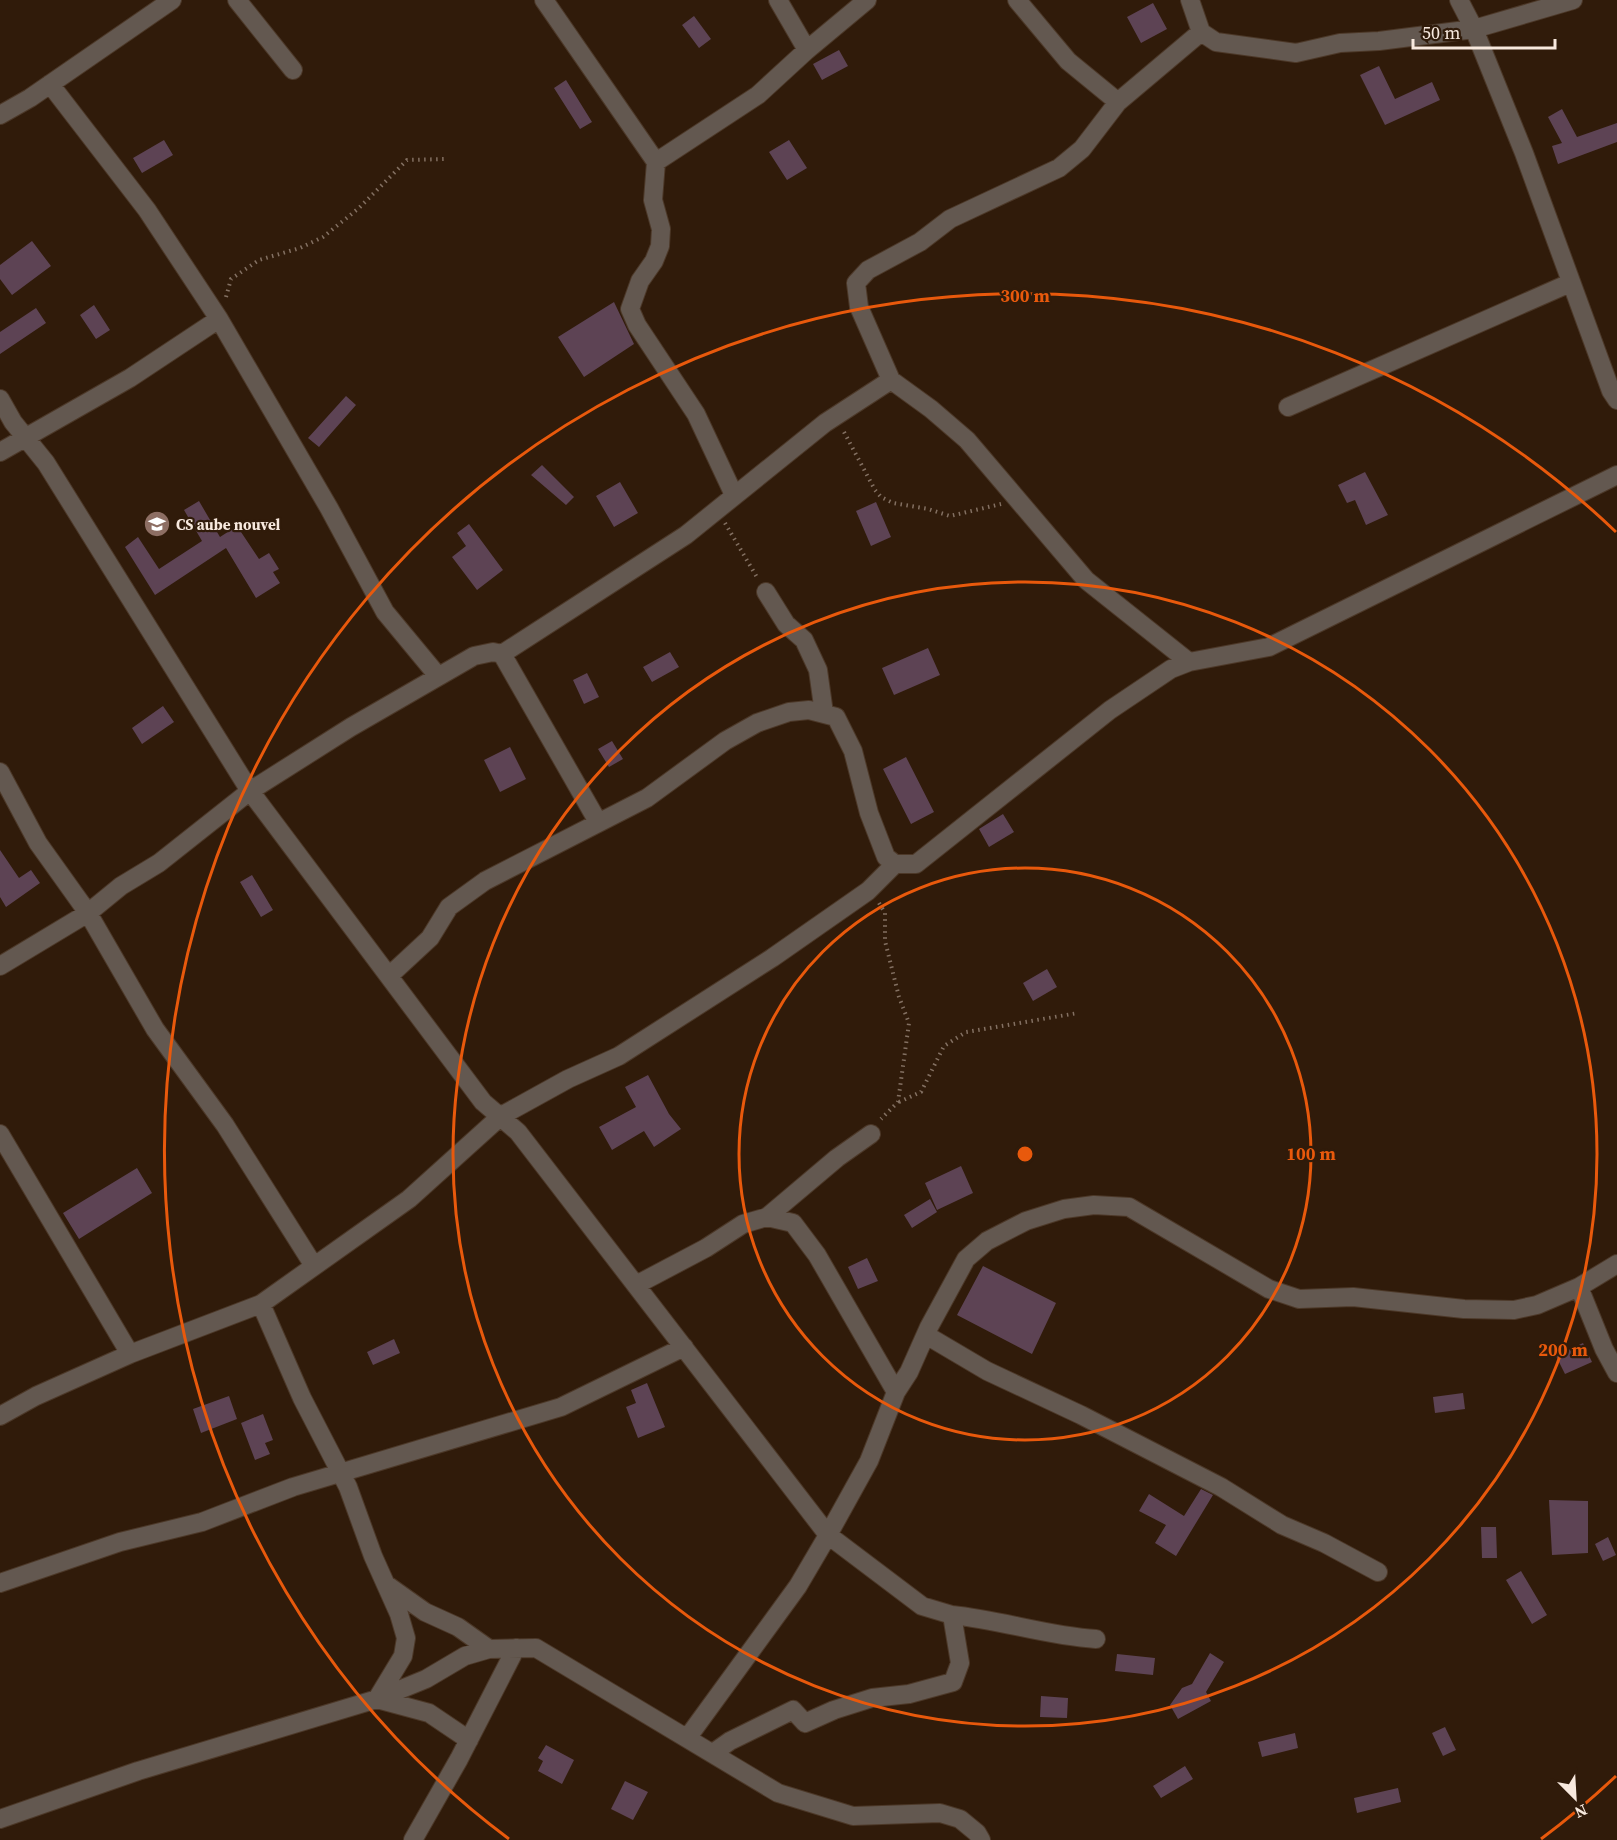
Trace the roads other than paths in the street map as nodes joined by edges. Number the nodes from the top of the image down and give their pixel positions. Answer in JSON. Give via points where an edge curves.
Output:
{"nodes":[{"id":1,"x":172,"y":0,"type":"edge"},
{"id":2,"x":237,"y":0,"type":"edge"},
{"id":3,"x":544,"y":0,"type":"edge"},
{"id":4,"x":778,"y":0,"type":"edge"},
{"id":5,"x":867,"y":0,"type":"edge"},
{"id":6,"x":1017,"y":0,"type":"edge"},
{"id":7,"x":1190,"y":0,"type":"edge"},
{"id":8,"x":1459,"y":0,"type":"edge"},
{"id":9,"x":1573,"y":0,"type":"edge"},
{"id":10,"x":1474,"y":29,"type":"junction"},
{"id":11,"x":1201,"y":32,"type":"junction"},
{"id":12,"x":807,"y":50,"type":"junction"},
{"id":13,"x":293,"y":70,"type":"dead end"},
{"id":14,"x":50,"y":84,"type":"junction"},
{"id":15,"x":1118,"y":102,"type":"junction"},
{"id":16,"x":0,"y":115,"type":"edge"},
{"id":17,"x":656,"y":162,"type":"junction"},
{"id":18,"x":1570,"y":283,"type":"junction"},
{"id":19,"x":219,"y":319,"type":"junction"},
{"id":20,"x":891,"y":380,"type":"junction"},
{"id":21,"x":0,"y":399,"type":"edge"},
{"id":22,"x":1617,"y":400,"type":"edge"},
{"id":23,"x":1288,"y":407,"type":"dead end"},
{"id":24,"x":24,"y":436,"type":"junction"},
{"id":25,"x":0,"y":452,"type":"edge"},
{"id":26,"x":1617,"y":475,"type":"edge"},
{"id":27,"x":734,"y":495,"type":"junction"},
{"id":28,"x":766,"y":592,"type":"road end"},
{"id":29,"x":502,"y":654,"type":"junction"},
{"id":30,"x":1190,"y":662,"type":"junction"},
{"id":31,"x":438,"y":676,"type":"junction"},
{"id":32,"x":824,"y":713,"type":"junction"},
{"id":33,"x":0,"y":772,"type":"edge"},
{"id":34,"x":250,"y":791,"type":"junction"},
{"id":35,"x":598,"y":822,"type":"junction"},
{"id":36,"x":896,"y":864,"type":"junction"},
{"id":37,"x":88,"y":913,"type":"junction"},
{"id":38,"x":0,"y":966,"type":"edge"},
{"id":39,"x":389,"y":976,"type":"junction"},
{"id":40,"x":501,"y":1116,"type":"junction"},
{"id":41,"x":0,"y":1134,"type":"edge"},
{"id":42,"x":871,"y":1134,"type":"road end"},
{"id":43,"x":767,"y":1217,"type":"junction"},
{"id":44,"x":1617,"y":1264,"type":"edge"},
{"id":45,"x":314,"y":1266,"type":"junction"},
{"id":46,"x":636,"y":1285,"type":"junction"},
{"id":47,"x":1579,"y":1287,"type":"junction"},
{"id":48,"x":261,"y":1304,"type":"junction"},
{"id":49,"x":926,"y":1335,"type":"junction"},
{"id":50,"x":684,"y":1347,"type":"junction"},
{"id":51,"x":130,"y":1354,"type":"junction"},
{"id":52,"x":1617,"y":1373,"type":"edge"},
{"id":53,"x":896,"y":1392,"type":"junction"},
{"id":54,"x":0,"y":1416,"type":"edge"},
{"id":55,"x":340,"y":1474,"type":"junction"},
{"id":56,"x":828,"y":1535,"type":"junction"},
{"id":57,"x":1378,"y":1572,"type":"dead end"},
{"id":58,"x":0,"y":1583,"type":"edge"},
{"id":59,"x":386,"y":1584,"type":"junction"},
{"id":60,"x":952,"y":1614,"type":"junction"},
{"id":61,"x":1095,"y":1639,"type":"dead end"},
{"id":62,"x":489,"y":1648,"type":"junction"},
{"id":63,"x":516,"y":1648,"type":"junction"},
{"id":64,"x":377,"y":1699,"type":"junction"},
{"id":65,"x":688,"y":1737,"type":"junction"},
{"id":66,"x":469,"y":1740,"type":"junction"},
{"id":67,"x":713,"y":1753,"type":"junction"},
{"id":68,"x":0,"y":1819,"type":"edge"},
{"id":69,"x":413,"y":1840,"type":"edge"},
{"id":70,"x":981,"y":1840,"type":"edge"}],
"edges":[{"from":1,"to":14,"type":"street"},
{"from":2,"to":13,"type":"street"},
{"from":3,"to":17,"type":"street"},
{"from":4,"to":12,"type":"street"},
{"from":5,"to":12,"type":"street"},
{"from":6,"to":15,"type":"street","via":[[1068,62]]},
{"from":7,"to":11,"type":"street"},
{"from":8,"to":10,"type":"street"},
{"from":9,"to":10,"type":"street"},
{"from":10,"to":11,"type":"street","via":[[1340,43],[1296,53],[1216,42]]},
{"from":10,"to":18,"type":"street"},
{"from":11,"to":15,"type":"street"},
{"from":12,"to":17,"type":"street","via":[[758,95]]},
{"from":14,"to":16,"type":"street"},
{"from":14,"to":19,"type":"street","via":[[147,210]]},
{"from":15,"to":20,"type":"street","via":[[1082,149],[1059,168],[951,219],[920,242],[875,265],[856,283],[859,307]]},
{"from":17,"to":27,"type":"street","via":[[653,200],[661,229],[660,246],[640,280],[630,309],[637,326],[696,414]]},
{"from":18,"to":22,"type":"street"},
{"from":18,"to":23,"type":"street"},
{"from":19,"to":24,"type":"street","via":[[130,378]]},
{"from":19,"to":31,"type":"street","via":[[385,612]]},
{"from":20,"to":27,"type":"street","via":[[825,423]]},
{"from":20,"to":30,"type":"street","via":[[968,440],[1086,580]]},
{"from":21,"to":24,"type":"street"},
{"from":24,"to":25,"type":"street"},
{"from":24,"to":34,"type":"street","via":[[46,463]]},
{"from":26,"to":30,"type":"street","via":[[1269,647]]},
{"from":27,"to":29,"type":"street","via":[[686,535]]},
{"from":28,"to":32,"type":"street","via":[[786,624],[804,640],[818,670]]},
{"from":29,"to":31,"type":"street","via":[[474,656]]},
{"from":29,"to":35,"type":"street"},
{"from":30,"to":36,"type":"street","via":[[1171,669],[1110,710],[928,857],[916,864]]},
{"from":31,"to":34,"type":"street"},
{"from":32,"to":35,"type":"street","via":[[789,712],[757,723],[725,741],[647,798]]},
{"from":32,"to":36,"type":"street","via":[[836,717],[843,728],[877,839],[886,857]]},
{"from":33,"to":37,"type":"street","via":[[38,843]]},
{"from":34,"to":37,"type":"street"},
{"from":34,"to":39,"type":"street"},
{"from":35,"to":39,"type":"street","via":[[485,880],[449,906],[430,938]]},
{"from":36,"to":40,"type":"street","via":[[868,891],[772,958],[619,1056]]},
{"from":37,"to":38,"type":"street"},
{"from":37,"to":45,"type":"street","via":[[155,1029],[225,1125]]},
{"from":39,"to":40,"type":"street","via":[[483,1102]]},
{"from":40,"to":45,"type":"street","via":[[409,1199]]},
{"from":40,"to":46,"type":"street","via":[[518,1132]]},
{"from":41,"to":51,"type":"street"},
{"from":42,"to":43,"type":"street"},
{"from":43,"to":46,"type":"street","via":[[743,1224]]},
{"from":43,"to":53,"type":"street","via":[[793,1223],[803,1235]]},
{"from":44,"to":47,"type":"street"},
{"from":45,"to":48,"type":"street"},
{"from":46,"to":50,"type":"street"},
{"from":47,"to":49,"type":"street","via":[[1514,1310],[1464,1309],[1353,1297],[1290,1298],[1129,1207],[1094,1205],[1026,1221],[987,1241],[966,1259]]},
{"from":47,"to":52,"type":"street"},
{"from":48,"to":51,"type":"street"},
{"from":48,"to":55,"type":"street"},
{"from":49,"to":53,"type":"street"},
{"from":49,"to":57,"type":"street","via":[[987,1371],[1081,1415],[1221,1487],[1282,1525]]},
{"from":50,"to":55,"type":"street","via":[[561,1407]]},
{"from":50,"to":56,"type":"street"},
{"from":51,"to":54,"type":"street"},
{"from":53,"to":56,"type":"street","via":[[869,1461]]},
{"from":55,"to":58,"type":"street","via":[[293,1487],[202,1522],[120,1542]]},
{"from":55,"to":59,"type":"street"},
{"from":56,"to":60,"type":"street","via":[[922,1606]]},
{"from":56,"to":65,"type":"street","via":[[798,1586]]},
{"from":59,"to":62,"type":"street","via":[[425,1612],[458,1627]]},
{"from":59,"to":64,"type":"street","via":[[406,1638],[403,1656]]},
{"from":60,"to":61,"type":"street"},
{"from":60,"to":67,"type":"street","via":[[960,1663],[953,1682],[909,1694],[872,1698],[805,1723],[793,1710]]},
{"from":62,"to":63,"type":"street"},
{"from":62,"to":64,"type":"street"},
{"from":63,"to":65,"type":"street","via":[[536,1648]]},
{"from":63,"to":66,"type":"street"},
{"from":64,"to":66,"type":"street","via":[[429,1713]]},
{"from":64,"to":68,"type":"street","via":[[138,1771]]},
{"from":65,"to":67,"type":"street"},
{"from":66,"to":69,"type":"street"},
{"from":67,"to":70,"type":"street","via":[[778,1793],[853,1816],[940,1813],[960,1819]]}]}
